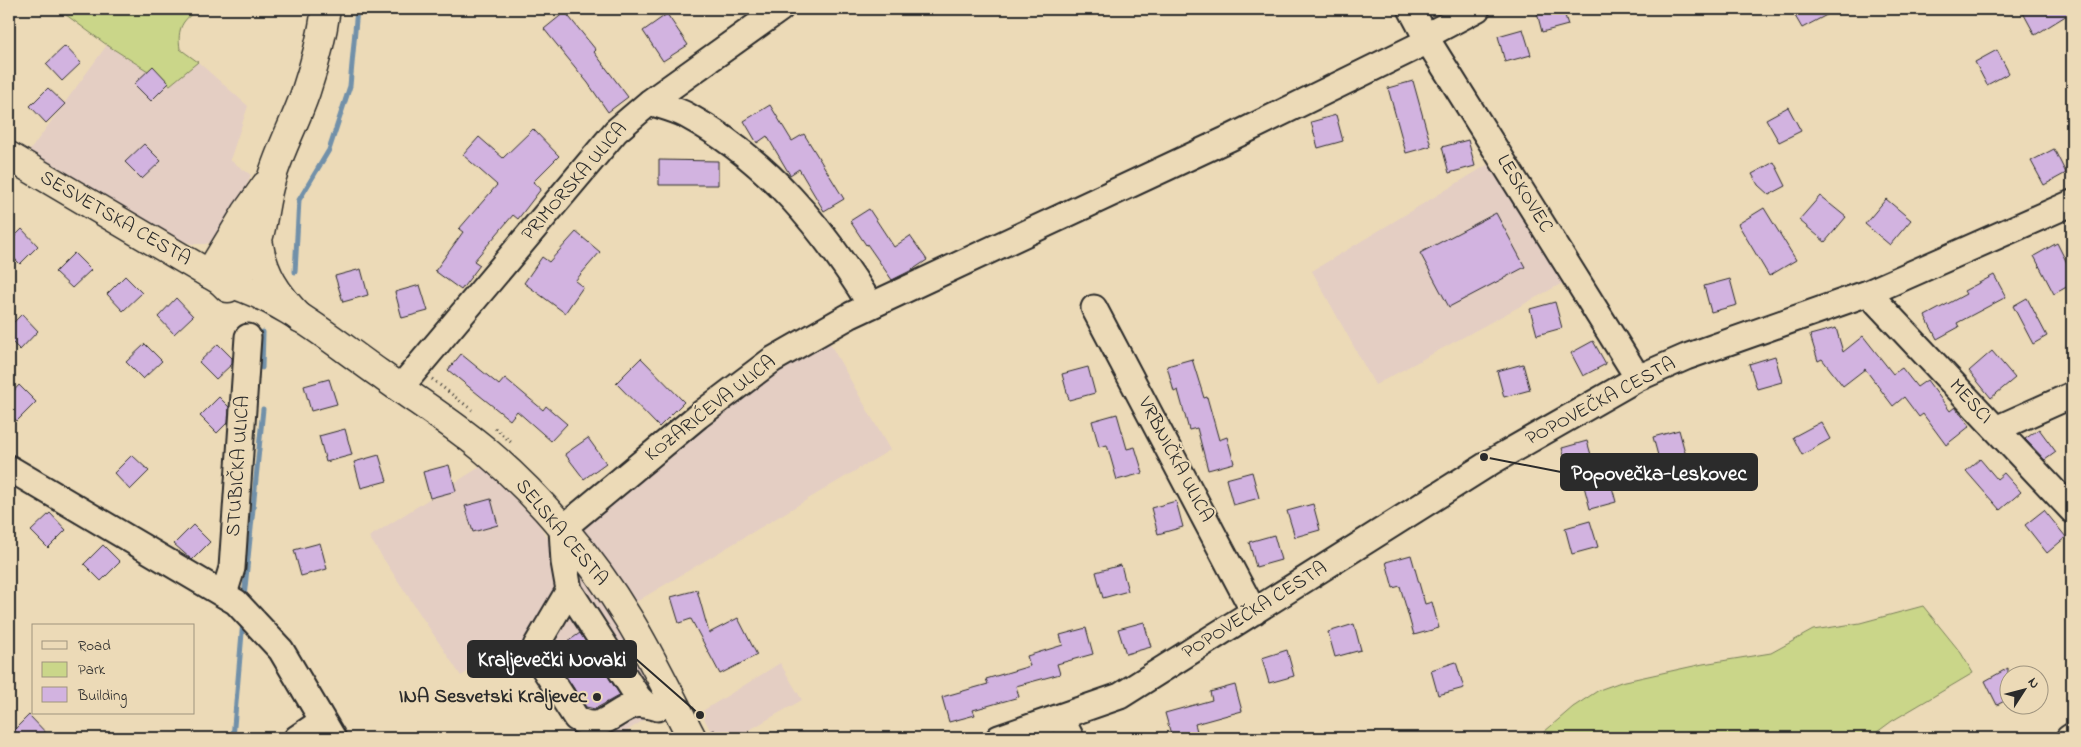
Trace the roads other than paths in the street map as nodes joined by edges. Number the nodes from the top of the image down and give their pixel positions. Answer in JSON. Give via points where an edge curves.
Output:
{"nodes":[{"id":1,"x":326,"y":9,"type":"edge"},
{"id":2,"x":780,"y":9,"type":"edge"},
{"id":3,"x":1411,"y":9,"type":"edge"},
{"id":4,"x":1477,"y":9,"type":"edge"},
{"id":5,"x":1427,"y":38,"type":"junction"},
{"id":6,"x":650,"y":102,"type":"junction"},
{"id":7,"x":9,"y":156,"type":"edge"},
{"id":8,"x":270,"y":180,"type":"junction"},
{"id":9,"x":2072,"y":203,"type":"edge"},
{"id":10,"x":258,"y":240,"type":"junction"},
{"id":11,"x":215,"y":278,"type":"junction"},
{"id":12,"x":1868,"y":293,"type":"junction"},
{"id":13,"x":870,"y":304,"type":"junction"},
{"id":14,"x":1094,"y":308,"type":"dead end"},
{"id":15,"x":300,"y":318,"type":"junction"},
{"id":16,"x":248,"y":337,"type":"dead end"},
{"id":17,"x":1638,"y":378,"type":"junction"},
{"id":18,"x":389,"y":381,"type":"junction"},
{"id":19,"x":2072,"y":395,"type":"edge"},
{"id":20,"x":1996,"y":429,"type":"junction"},
{"id":21,"x":9,"y":468,"type":"edge"},
{"id":22,"x":2072,"y":510,"type":"edge"},
{"id":23,"x":562,"y":529,"type":"junction"},
{"id":24,"x":568,"y":590,"type":"junction"},
{"id":25,"x":230,"y":598,"type":"junction"},
{"id":26,"x":1254,"y":612,"type":"junction"},
{"id":27,"x":644,"y":704,"type":"junction"},
{"id":28,"x":1066,"y":728,"type":"edge"},
{"id":29,"x":328,"y":730,"type":"edge"},
{"id":30,"x":687,"y":730,"type":"edge"},
{"id":31,"x":2072,"y":736,"type":"edge"},
{"id":32,"x":297,"y":738,"type":"edge"},
{"id":33,"x":999,"y":738,"type":"edge"},
{"id":34,"x":2068,"y":738,"type":"edge"}],
"edges":[{"from":1,"to":8,"type":"main road","via":[[322,36],[306,90]]},
{"from":2,"to":6,"type":"street","name":"PRIMORSKA ULICA"},
{"from":3,"to":5,"type":"street","name":"LESKOVEC"},
{"from":4,"to":5,"type":"street"},
{"from":5,"to":13,"type":"street","name":"KOZARIĆEVA ULICA","via":[[1212,146]]},
{"from":5,"to":17,"type":"street","name":"LESKOVEC"},
{"from":6,"to":13,"type":"street","via":[[684,114],[733,145],[791,196],[841,257]]},
{"from":6,"to":18,"type":"street","name":"PRIMORSKA ULICA","via":[[616,131],[417,368]]},
{"from":7,"to":11,"type":"main road","name":"SESVETSKA CESTA"},
{"from":8,"to":10,"type":"main road"},
{"from":8,"to":11,"type":"main road","via":[[246,213]]},
{"from":9,"to":12,"type":"street","name":"POPOVEČKA CESTA"},
{"from":10,"to":11,"type":"main road","via":[[244,267],[237,273]]},
{"from":10,"to":15,"type":"main road","via":[[268,278]]},
{"from":11,"to":15,"type":"main road","name":"SELSKA CESTA","via":[[256,293]]},
{"from":11,"to":18,"type":"main road","name":"SELSKA CESTA","via":[[259,312]]},
{"from":12,"to":17,"type":"street","name":"POPOVEČKA CESTA","via":[[1686,357]]},
{"from":12,"to":20,"type":"street","name":"MESCI"},
{"from":13,"to":23,"type":"street","name":"KOZARIĆEVA ULICA","via":[[772,360],[698,416]]},
{"from":14,"to":26,"type":"street","name":"VRBNIČKA ULICA"},
{"from":15,"to":18,"type":"main road","name":"SELSKA CESTA","via":[[344,346]]},
{"from":16,"to":25,"type":"street","name":"STUBIČKA ULICA"},
{"from":17,"to":26,"type":"street","name":"POPOVEČKA CESTA","via":[[1491,462]]},
{"from":18,"to":23,"type":"main road","name":"SELSKA CESTA","via":[[488,453],[514,476]]},
{"from":19,"to":20,"type":"street"},
{"from":20,"to":22,"type":"street","name":"MESCI"},
{"from":21,"to":25,"type":"street"},
{"from":23,"to":24,"type":"street"},
{"from":23,"to":30,"type":"main road","name":"SELSKA CESTA","via":[[627,616]]},
{"from":24,"to":27,"type":"street"},
{"from":24,"to":27,"type":"street","via":[[536,646],[536,656],[576,718],[592,725]]},
{"from":25,"to":29,"type":"street","via":[[281,650]]},
{"from":26,"to":28,"type":"street","name":"POPOVEČKA CESTA"},
{"from":27,"to":30,"type":"street","via":[[660,708]]},
{"from":28,"to":33,"type":"street","name":"POPOVEČKA CESTA"},
{"from":29,"to":32,"type":"street"},
{"from":31,"to":34,"type":"street"}]}
